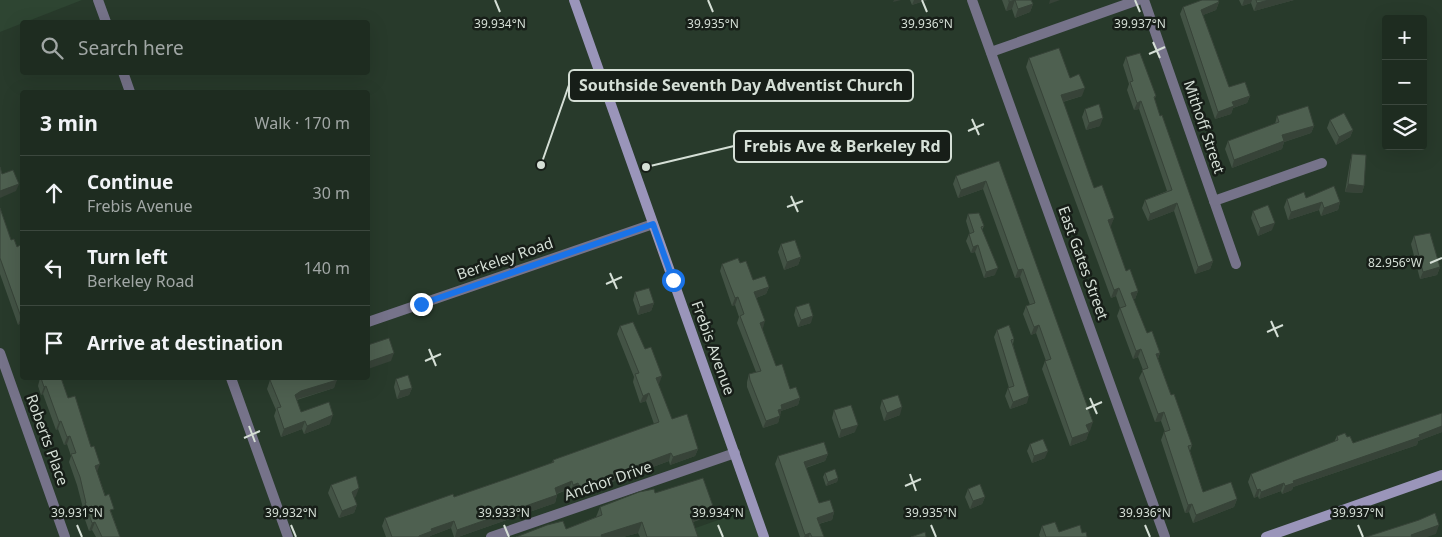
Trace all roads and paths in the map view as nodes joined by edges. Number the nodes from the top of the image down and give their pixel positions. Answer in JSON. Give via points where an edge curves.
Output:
{"nodes":[{"id":1,"x":98,"y":0,"type":"edge"},
{"id":2,"x":574,"y":0,"type":"edge"},
{"id":3,"x":972,"y":0,"type":"edge"},
{"id":4,"x":1138,"y":0,"type":"edge"},
{"id":5,"x":1144,"y":0,"type":"edge"},
{"id":6,"x":105,"y":20,"type":"edge"},
{"id":7,"x":991,"y":52,"type":"junction"},
{"id":8,"x":124,"y":75,"type":"edge"},
{"id":9,"x":129,"y":90,"type":"edge"},
{"id":10,"x":1322,"y":163,"type":"dead end"},
{"id":11,"x":1214,"y":200,"type":"junction"},
{"id":12,"x":653,"y":224,"type":"junction"},
{"id":13,"x":1236,"y":264,"type":"dead end"},
{"id":14,"x":370,"y":321,"type":"edge"},
{"id":15,"x":0,"y":353,"type":"edge"},
{"id":16,"x":232,"y":380,"type":"edge"},
{"id":17,"x":734,"y":453,"type":"junction"},
{"id":18,"x":1442,"y":475,"type":"edge"},
{"id":19,"x":65,"y":537,"type":"edge"},
{"id":20,"x":288,"y":537,"type":"edge"},
{"id":21,"x":491,"y":537,"type":"edge"},
{"id":22,"x":764,"y":537,"type":"edge"},
{"id":23,"x":1165,"y":537,"type":"edge"},
{"id":24,"x":1266,"y":537,"type":"edge"}],
"edges":[{"from":1,"to":6,"type":"street"},
{"from":2,"to":12,"type":"main road","name":"Frebis Avenue"},
{"from":3,"to":7,"type":"street","name":"East Gates Street"},
{"from":4,"to":7,"type":"street"},
{"from":5,"to":11,"type":"street","name":"Mithoff Street"},
{"from":7,"to":23,"type":"street","name":"East Gates Street"},
{"from":8,"to":9,"type":"street"},
{"from":10,"to":11,"type":"street"},
{"from":11,"to":13,"type":"street","name":"Mithoff Street"},
{"from":12,"to":14,"type":"street","name":"Berkeley Road"},
{"from":12,"to":17,"type":"main road","name":"Frebis Avenue"},
{"from":15,"to":19,"type":"street","name":"Roberts Place"},
{"from":16,"to":20,"type":"street"},
{"from":17,"to":21,"type":"street","name":"Anchor Drive"},
{"from":17,"to":22,"type":"main road","name":"Frebis Avenue"},
{"from":18,"to":24,"type":"main road"}]}
